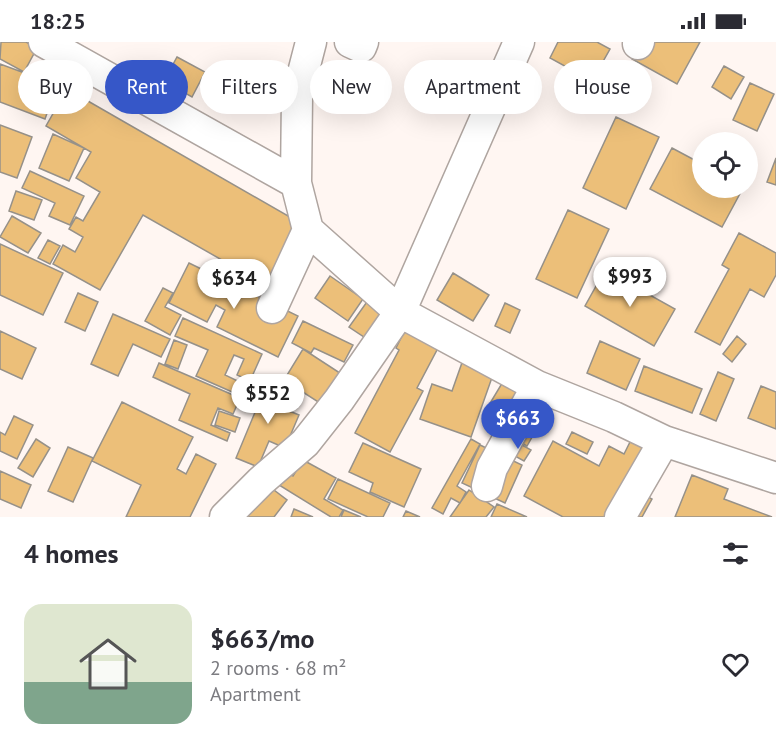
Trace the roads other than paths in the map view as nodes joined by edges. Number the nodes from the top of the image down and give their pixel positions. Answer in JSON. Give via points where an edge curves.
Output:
{"nodes":[{"id":1,"x":44,"y":42,"type":"edge"},
{"id":2,"x":311,"y":42,"type":"edge"},
{"id":3,"x":350,"y":42,"type":"edge"},
{"id":4,"x":363,"y":42,"type":"edge"},
{"id":5,"x":519,"y":42,"type":"edge"},
{"id":6,"x":296,"y":183,"type":"junction"},
{"id":7,"x":308,"y":230,"type":"junction"},
{"id":8,"x":272,"y":308,"type":"dead end"},
{"id":9,"x":400,"y":312,"type":"junction"},
{"id":10,"x":537,"y":386,"type":"junction"},
{"id":11,"x":664,"y":441,"type":"junction"},
{"id":12,"x":776,"y":478,"type":"edge"},
{"id":13,"x":487,"y":486,"type":"dead end"},
{"id":14,"x":225,"y":517,"type":"edge"},
{"id":15,"x":620,"y":517,"type":"edge"}],
"edges":[{"from":1,"to":6,"type":"street"},
{"from":2,"to":6,"type":"street","via":[[297,96]]},
{"from":3,"to":4,"type":"street","via":[[361,47]]},
{"from":5,"to":9,"type":"street"},
{"from":6,"to":7,"type":"street"},
{"from":7,"to":8,"type":"street"},
{"from":7,"to":9,"type":"street"},
{"from":9,"to":10,"type":"street"},
{"from":9,"to":14,"type":"street","via":[[305,443]]},
{"from":10,"to":11,"type":"street"},
{"from":10,"to":13,"type":"street","via":[[492,468]]},
{"from":11,"to":12,"type":"street"},
{"from":11,"to":15,"type":"street"}]}
